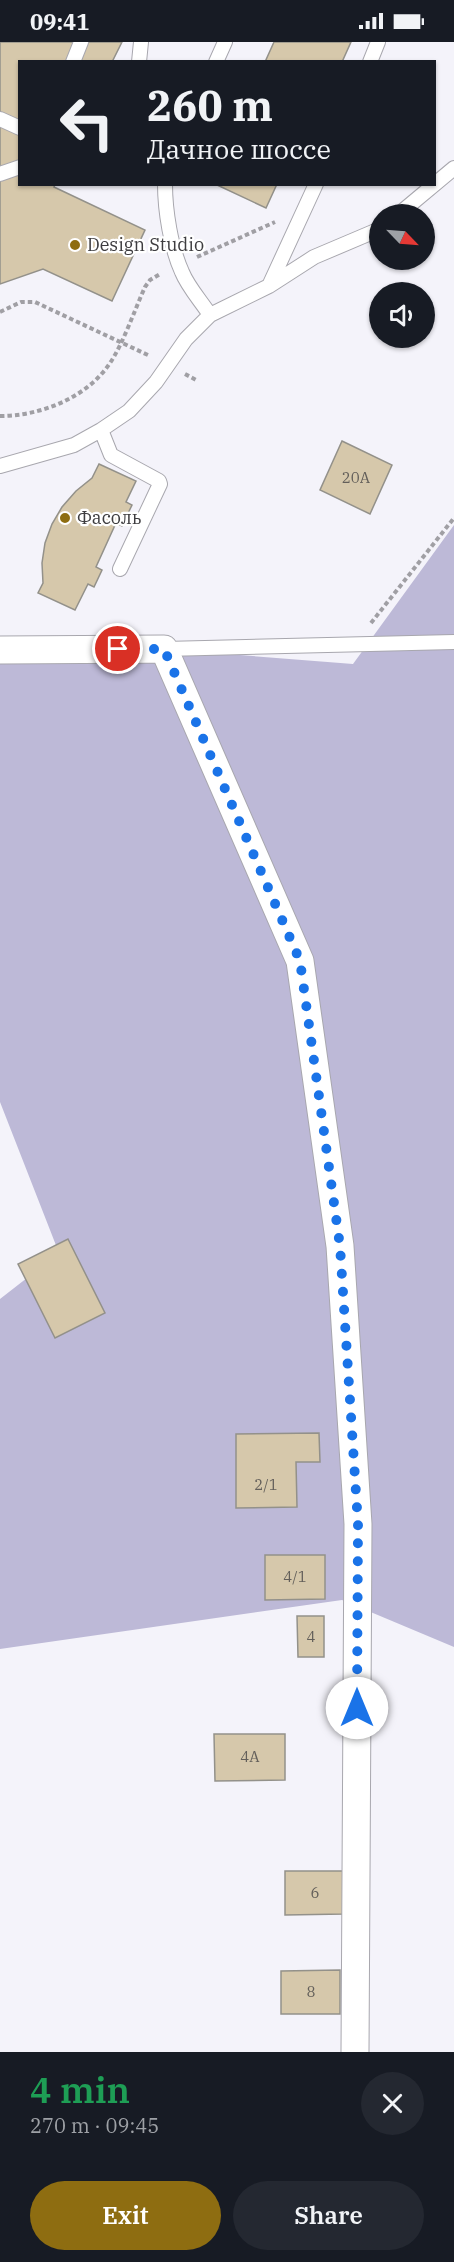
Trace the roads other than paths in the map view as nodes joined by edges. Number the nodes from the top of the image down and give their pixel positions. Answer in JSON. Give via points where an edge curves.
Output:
{"nodes":[{"id":1,"x":81,"y":42,"type":"edge"},
{"id":2,"x":141,"y":42,"type":"edge"},
{"id":3,"x":225,"y":42,"type":"edge"},
{"id":4,"x":378,"y":42,"type":"edge"},
{"id":5,"x":74,"y":60,"type":"edge"},
{"id":6,"x":139,"y":60,"type":"edge"},
{"id":7,"x":217,"y":60,"type":"edge"},
{"id":8,"x":371,"y":60,"type":"edge"},
{"id":9,"x":0,"y":118,"type":"edge"},
{"id":10,"x":18,"y":127,"type":"edge"},
{"id":11,"x":18,"y":168,"type":"edge"},
{"id":12,"x":454,"y":168,"type":"edge"},
{"id":13,"x":0,"y":174,"type":"edge"},
{"id":14,"x":436,"y":183,"type":"edge"},
{"id":15,"x":165,"y":186,"type":"edge"},
{"id":16,"x":315,"y":186,"type":"edge"},
{"id":17,"x":432,"y":186,"type":"edge"},
{"id":18,"x":411,"y":204,"type":"edge"},
{"id":19,"x":369,"y":234,"type":"edge"},
{"id":20,"x":269,"y":286,"type":"junction"},
{"id":21,"x":210,"y":315,"type":"junction"},
{"id":22,"x":101,"y":430,"type":"junction"},
{"id":23,"x":0,"y":466,"type":"edge"},
{"id":24,"x":120,"y":568,"type":"dead end"},
{"id":25,"x":454,"y":642,"type":"edge"},
{"id":26,"x":164,"y":649,"type":"junction"},
{"id":27,"x":0,"y":650,"type":"edge"},
{"id":28,"x":355,"y":2052,"type":"edge"}],
"edges":[{"from":1,"to":5,"type":"lane"},
{"from":2,"to":6,"type":"lane"},
{"from":3,"to":7,"type":"lane"},
{"from":4,"to":8,"type":"lane"},
{"from":9,"to":10,"type":"lane"},
{"from":11,"to":13,"type":"lane"},
{"from":12,"to":14,"type":"lane"},
{"from":15,"to":21,"type":"lane","via":[[165,205],[179,266]]},
{"from":16,"to":20,"type":"lane"},
{"from":17,"to":18,"type":"lane"},
{"from":19,"to":20,"type":"lane","via":[[314,257]]},
{"from":20,"to":21,"type":"lane"},
{"from":21,"to":22,"type":"lane","via":[[186,339],[136,404]]},
{"from":22,"to":23,"type":"lane","via":[[74,445]]},
{"from":22,"to":24,"type":"lane","via":[[111,455],[160,484]]},
{"from":25,"to":26,"type":"lane"},
{"from":26,"to":27,"type":"street"},
{"from":26,"to":28,"type":"street","via":[[300,961],[339,1235],[358,1524]]}]}
